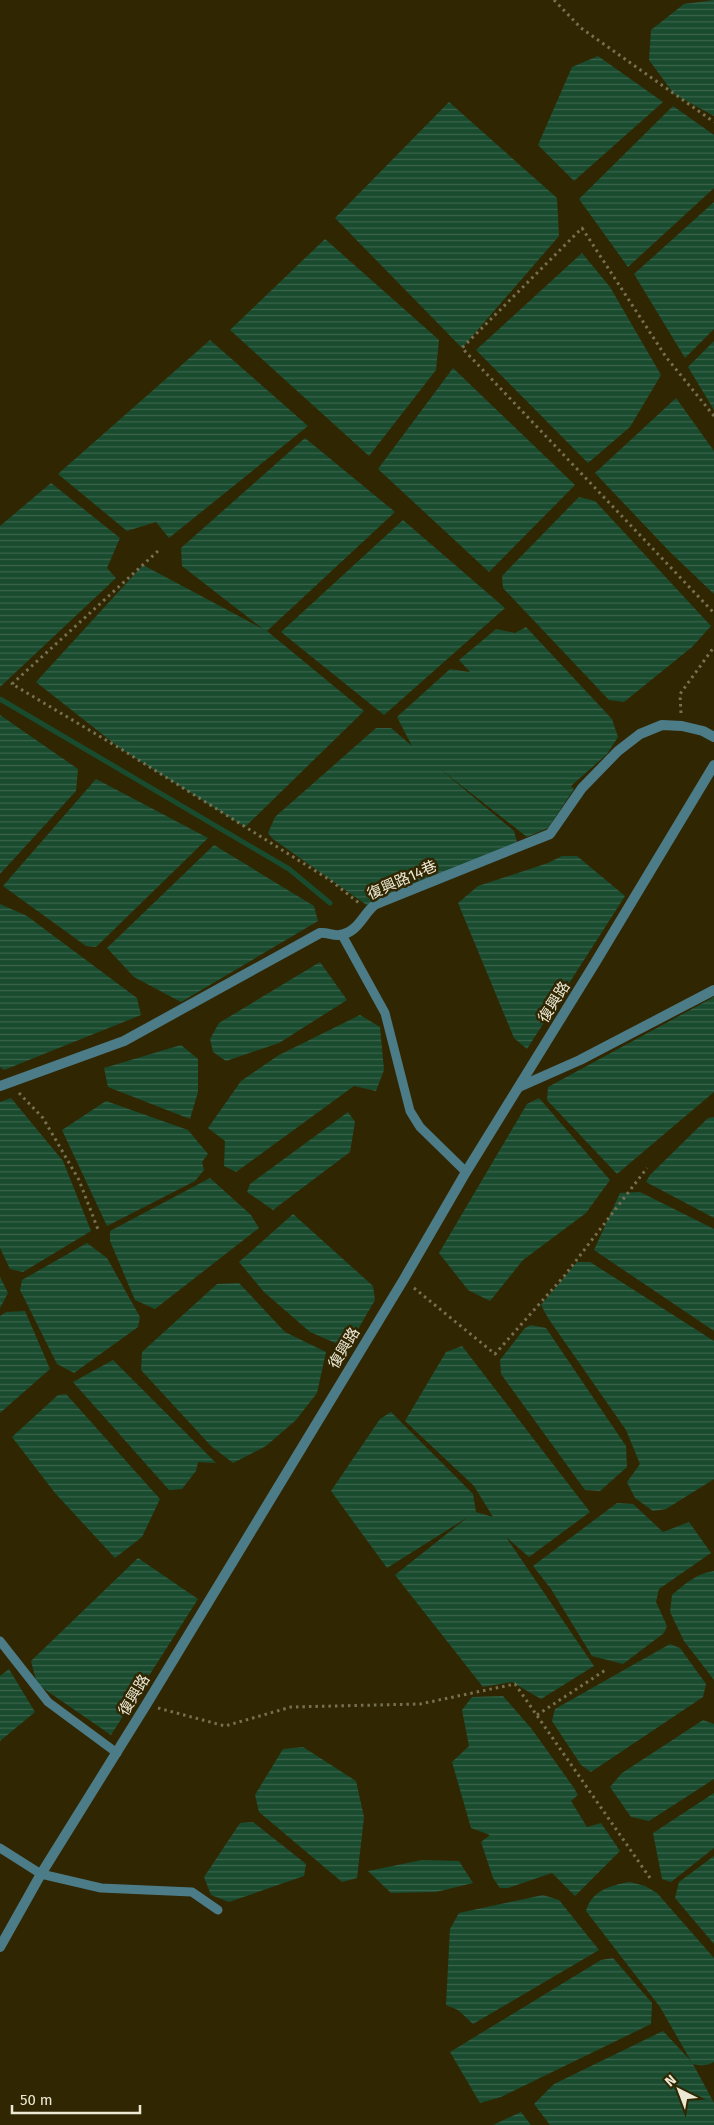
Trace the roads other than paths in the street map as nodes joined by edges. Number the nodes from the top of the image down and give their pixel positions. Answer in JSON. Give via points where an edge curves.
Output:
{"nodes":[{"id":1,"x":714,"y":737,"type":"edge"},
{"id":2,"x":714,"y":765,"type":"edge"},
{"id":3,"x":342,"y":935,"type":"junction"},
{"id":4,"x":714,"y":990,"type":"edge"},
{"id":5,"x":4,"y":1084,"type":"edge"},
{"id":6,"x":519,"y":1087,"type":"junction"},
{"id":7,"x":466,"y":1172,"type":"junction"},
{"id":8,"x":0,"y":1641,"type":"edge"},
{"id":9,"x":117,"y":1752,"type":"junction"},
{"id":10,"x":0,"y":1848,"type":"edge"},
{"id":11,"x":41,"y":1874,"type":"junction"},
{"id":12,"x":218,"y":1910,"type":"dead end"},
{"id":13,"x":0,"y":1947,"type":"edge"}],
"edges":[{"from":1,"to":3,"type":"street","name":"復興路14巷","via":[[682,726],[662,725],[640,734],[618,750],[582,788],[550,834],[376,904],[355,928]]},
{"from":2,"to":6,"type":"street","name":"復興路"},
{"from":3,"to":5,"type":"street","via":[[320,933],[124,1041]]},
{"from":3,"to":7,"type":"lane","via":[[384,1013],[410,1111],[420,1127]]},
{"from":4,"to":6,"type":"street","via":[[580,1060]]},
{"from":6,"to":7,"type":"street","name":"復興路"},
{"from":7,"to":9,"type":"street","name":"復興路"},
{"from":8,"to":9,"type":"lane","via":[[48,1702]]},
{"from":9,"to":11,"type":"street","name":"復興路"},
{"from":10,"to":11,"type":"lane"},
{"from":11,"to":12,"type":"lane","via":[[101,1888],[192,1892]]},
{"from":11,"to":13,"type":"street","name":"復興路"}]}
